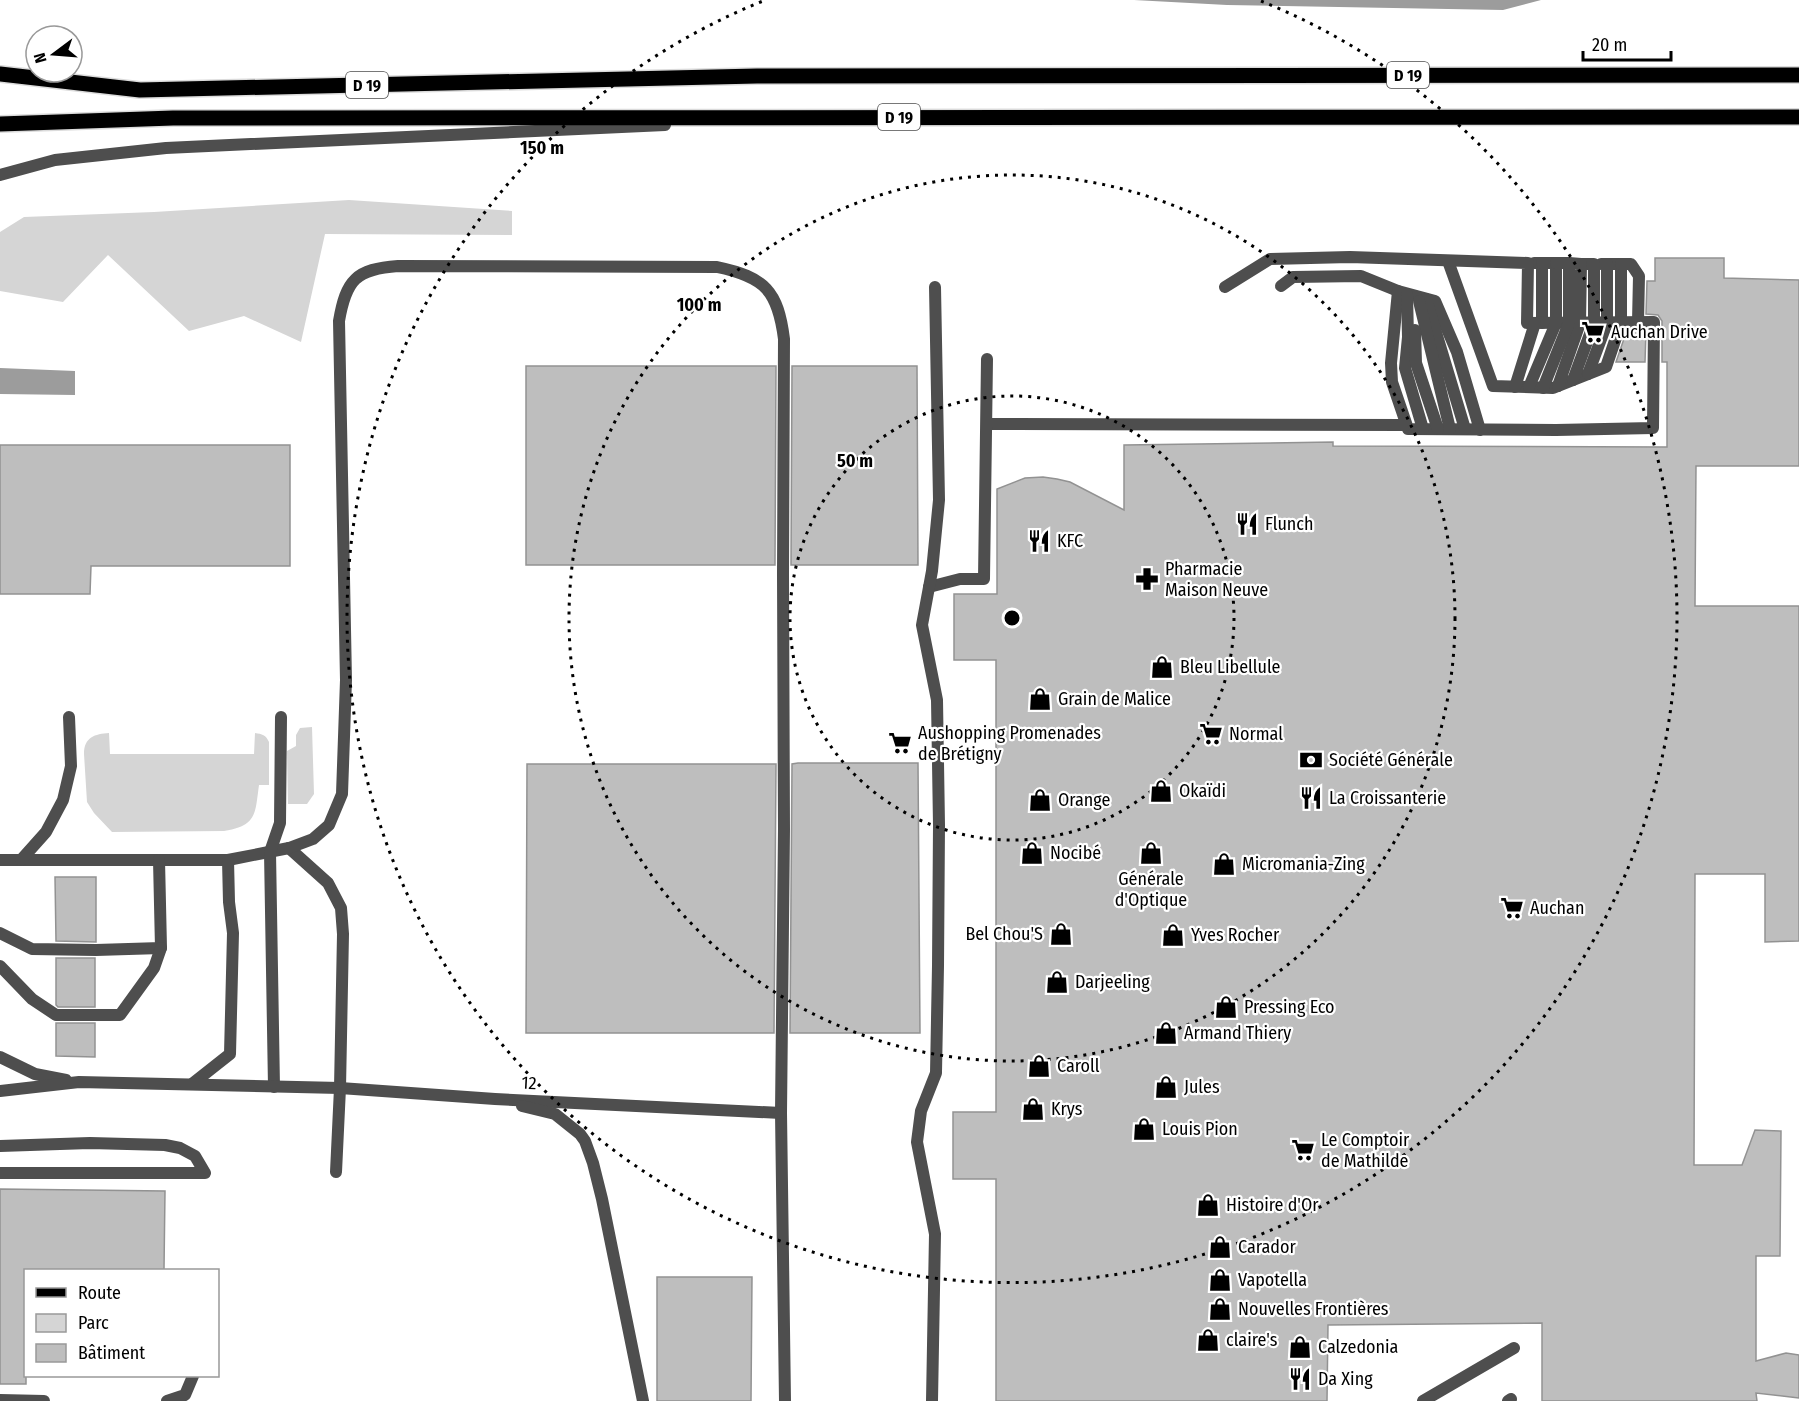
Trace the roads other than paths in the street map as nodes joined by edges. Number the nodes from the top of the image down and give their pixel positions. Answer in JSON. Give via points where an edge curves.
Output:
{"nodes":[{"id":1,"x":0,"y":74,"type":"edge"},
{"id":2,"x":1799,"y":75,"type":"edge"},
{"id":3,"x":824,"y":117,"type":"junction"},
{"id":4,"x":1799,"y":117,"type":"edge"},
{"id":5,"x":0,"y":124,"type":"edge"},
{"id":6,"x":0,"y":175,"type":"edge"},
{"id":7,"x":1448,"y":261,"type":"junction"},
{"id":8,"x":1528,"y":263,"type":"junction"},
{"id":9,"x":1542,"y":263,"type":"junction"},
{"id":10,"x":1568,"y":263,"type":"junction"},
{"id":11,"x":1594,"y":264,"type":"junction"},
{"id":12,"x":1607,"y":264,"type":"junction"},
{"id":13,"x":1621,"y":264,"type":"junction"},
{"id":14,"x":1281,"y":286,"type":"dead end"},
{"id":15,"x":935,"y":287,"type":"dead end"},
{"id":16,"x":1225,"y":287,"type":"dead end"},
{"id":17,"x":1412,"y":295,"type":"junction"},
{"id":18,"x":1607,"y":322,"type":"junction"},
{"id":19,"x":1622,"y":322,"type":"junction"},
{"id":20,"x":1638,"y":322,"type":"junction"},
{"id":21,"x":1535,"y":323,"type":"junction"},
{"id":22,"x":1568,"y":323,"type":"junction"},
{"id":23,"x":1594,"y":323,"type":"junction"},
{"id":24,"x":987,"y":359,"type":"dead end"},
{"id":25,"x":1588,"y":374,"type":"junction"},
{"id":26,"x":1573,"y":380,"type":"junction"},
{"id":27,"x":1558,"y":386,"type":"junction"},
{"id":28,"x":1515,"y":387,"type":"junction"},
{"id":29,"x":1529,"y":387,"type":"junction"},
{"id":30,"x":1543,"y":388,"type":"junction"},
{"id":31,"x":987,"y":424,"type":"junction"},
{"id":32,"x":1406,"y":425,"type":"junction"},
{"id":33,"x":1423,"y":429,"type":"junction"},
{"id":34,"x":1444,"y":429,"type":"junction"},
{"id":35,"x":1465,"y":429,"type":"junction"},
{"id":36,"x":1480,"y":430,"type":"junction"},
{"id":37,"x":929,"y":587,"type":"junction"},
{"id":38,"x":69,"y":717,"type":"dead end"},
{"id":39,"x":281,"y":717,"type":"dead end"},
{"id":40,"x":289,"y":848,"type":"junction"},
{"id":41,"x":270,"y":852,"type":"junction"},
{"id":42,"x":0,"y":860,"type":"edge"},
{"id":43,"x":21,"y":860,"type":"junction"},
{"id":44,"x":159,"y":860,"type":"junction"},
{"id":45,"x":228,"y":860,"type":"junction"},
{"id":46,"x":0,"y":933,"type":"edge"},
{"id":47,"x":161,"y":948,"type":"junction"},
{"id":48,"x":0,"y":966,"type":"edge"},
{"id":49,"x":0,"y":1056,"type":"edge"},
{"id":50,"x":78,"y":1082,"type":"junction"},
{"id":51,"x":192,"y":1084,"type":"junction"},
{"id":52,"x":274,"y":1087,"type":"junction"},
{"id":53,"x":340,"y":1088,"type":"junction"},
{"id":54,"x":0,"y":1091,"type":"edge"},
{"id":55,"x":495,"y":1099,"type":"junction"},
{"id":56,"x":781,"y":1113,"type":"junction"},
{"id":57,"x":0,"y":1146,"type":"edge"},
{"id":58,"x":336,"y":1172,"type":"dead end"},
{"id":59,"x":0,"y":1173,"type":"edge"},
{"id":60,"x":1514,"y":1348,"type":"dead end"},
{"id":61,"x":194,"y":1377,"type":"edge"},
{"id":62,"x":0,"y":1400,"type":"edge"},
{"id":63,"x":44,"y":1401,"type":"edge"},
{"id":64,"x":167,"y":1401,"type":"edge"},
{"id":65,"x":643,"y":1401,"type":"edge"},
{"id":66,"x":784,"y":1401,"type":"edge"},
{"id":67,"x":932,"y":1401,"type":"edge"},
{"id":68,"x":1423,"y":1401,"type":"edge"}],
"edges":[{"from":1,"to":2,"type":"main road","number":"D 19","via":[[140,90],[756,76]]},
{"from":3,"to":4,"type":"main road","number":"D 19"},
{"from":3,"to":5,"type":"main road","number":"D 19","via":[[173,118]]},
{"from":3,"to":6,"type":"street","via":[[166,148],[55,160]]},
{"from":7,"to":8,"type":"street"},
{"from":7,"to":16,"type":"street","via":[[1270,259]]},
{"from":7,"to":28,"type":"street","via":[[1493,386]]},
{"from":8,"to":9,"type":"street"},
{"from":8,"to":21,"type":"street"},
{"from":9,"to":10,"type":"street"},
{"from":9,"to":21,"type":"street"},
{"from":10,"to":11,"type":"street"},
{"from":10,"to":22,"type":"street"},
{"from":10,"to":22,"type":"street"},
{"from":11,"to":12,"type":"street"},
{"from":11,"to":23,"type":"street"},
{"from":12,"to":13,"type":"street"},
{"from":12,"to":18,"type":"street"},
{"from":13,"to":19,"type":"street"},
{"from":13,"to":20,"type":"street","via":[[1631,264],[1639,276]]},
{"from":14,"to":17,"type":"street","via":[[1293,277],[1361,276]]},
{"from":15,"to":37,"type":"street","via":[[939,500]]},
{"from":17,"to":32,"type":"street","via":[[1391,363],[1392,382]]},
{"from":17,"to":33,"type":"street","via":[[1405,368]]},
{"from":17,"to":34,"type":"street"},
{"from":17,"to":34,"type":"street","via":[[1416,363]]},
{"from":17,"to":35,"type":"street"},
{"from":17,"to":36,"type":"street","via":[[1435,301],[1457,352]]},
{"from":18,"to":19,"type":"street"},
{"from":18,"to":23,"type":"street"},
{"from":18,"to":25,"type":"street"},
{"from":19,"to":20,"type":"street"},
{"from":19,"to":25,"type":"street","via":[[1606,367]]},
{"from":20,"to":36,"type":"street","via":[[1654,322],[1653,428]]},
{"from":21,"to":22,"type":"street"},
{"from":21,"to":28,"type":"street"},
{"from":22,"to":23,"type":"street"},
{"from":22,"to":27,"type":"street"},
{"from":22,"to":29,"type":"street"},
{"from":22,"to":30,"type":"street"},
{"from":23,"to":26,"type":"street"},
{"from":24,"to":31,"type":"street"},
{"from":25,"to":26,"type":"street"},
{"from":26,"to":27,"type":"street"},
{"from":27,"to":30,"type":"street"},
{"from":28,"to":29,"type":"street"},
{"from":29,"to":30,"type":"street"},
{"from":31,"to":32,"type":"street"},
{"from":31,"to":37,"type":"street","via":[[984,579],[960,579]]},
{"from":32,"to":33,"type":"street","via":[[1408,429]]},
{"from":33,"to":34,"type":"street"},
{"from":34,"to":35,"type":"street"},
{"from":35,"to":36,"type":"street"},
{"from":37,"to":67,"type":"street","via":[[922,625],[937,700],[936,1073],[921,1111],[917,1142],[935,1234]]},
{"from":38,"to":43,"type":"street","via":[[71,766],[63,800],[46,832]]},
{"from":39,"to":41,"type":"street","via":[[280,823]]},
{"from":40,"to":41,"type":"street"},
{"from":40,"to":53,"type":"street","via":[[328,883],[341,909],[344,934]]},
{"from":40,"to":56,"type":"street","via":[[313,839],[328,825],[342,794],[346,680],[339,321],[349,285],[378,267],[398,266],[717,267],[741,272],[767,288],[776,301],[784,339]]},
{"from":41,"to":45,"type":"street"},
{"from":41,"to":52,"type":"street"},
{"from":42,"to":43,"type":"street"},
{"from":43,"to":44,"type":"street"},
{"from":44,"to":45,"type":"street"},
{"from":44,"to":47,"type":"street"},
{"from":45,"to":51,"type":"street","via":[[233,933],[230,1054]]},
{"from":46,"to":47,"type":"street","via":[[32,949]]},
{"from":47,"to":48,"type":"street","via":[[153,968],[120,1015],[56,1015],[32,999]]},
{"from":49,"to":50,"type":"street","via":[[35,1074]]},
{"from":50,"to":51,"type":"street","name":"12"},
{"from":50,"to":54,"type":"street"},
{"from":51,"to":52,"type":"street","name":"12"},
{"from":52,"to":53,"type":"street","name":"12"},
{"from":53,"to":55,"type":"street","name":"12"},
{"from":53,"to":58,"type":"street"},
{"from":55,"to":56,"type":"street","name":"12"},
{"from":55,"to":65,"type":"street","via":[[555,1114],[585,1141],[602,1199]]},
{"from":56,"to":66,"type":"street"},
{"from":57,"to":59,"type":"street","via":[[165,1145],[195,1156],[205,1173]]},
{"from":60,"to":68,"type":"street"},
{"from":61,"to":64,"type":"street","via":[[185,1395]]},
{"from":62,"to":63,"type":"street"}]}
